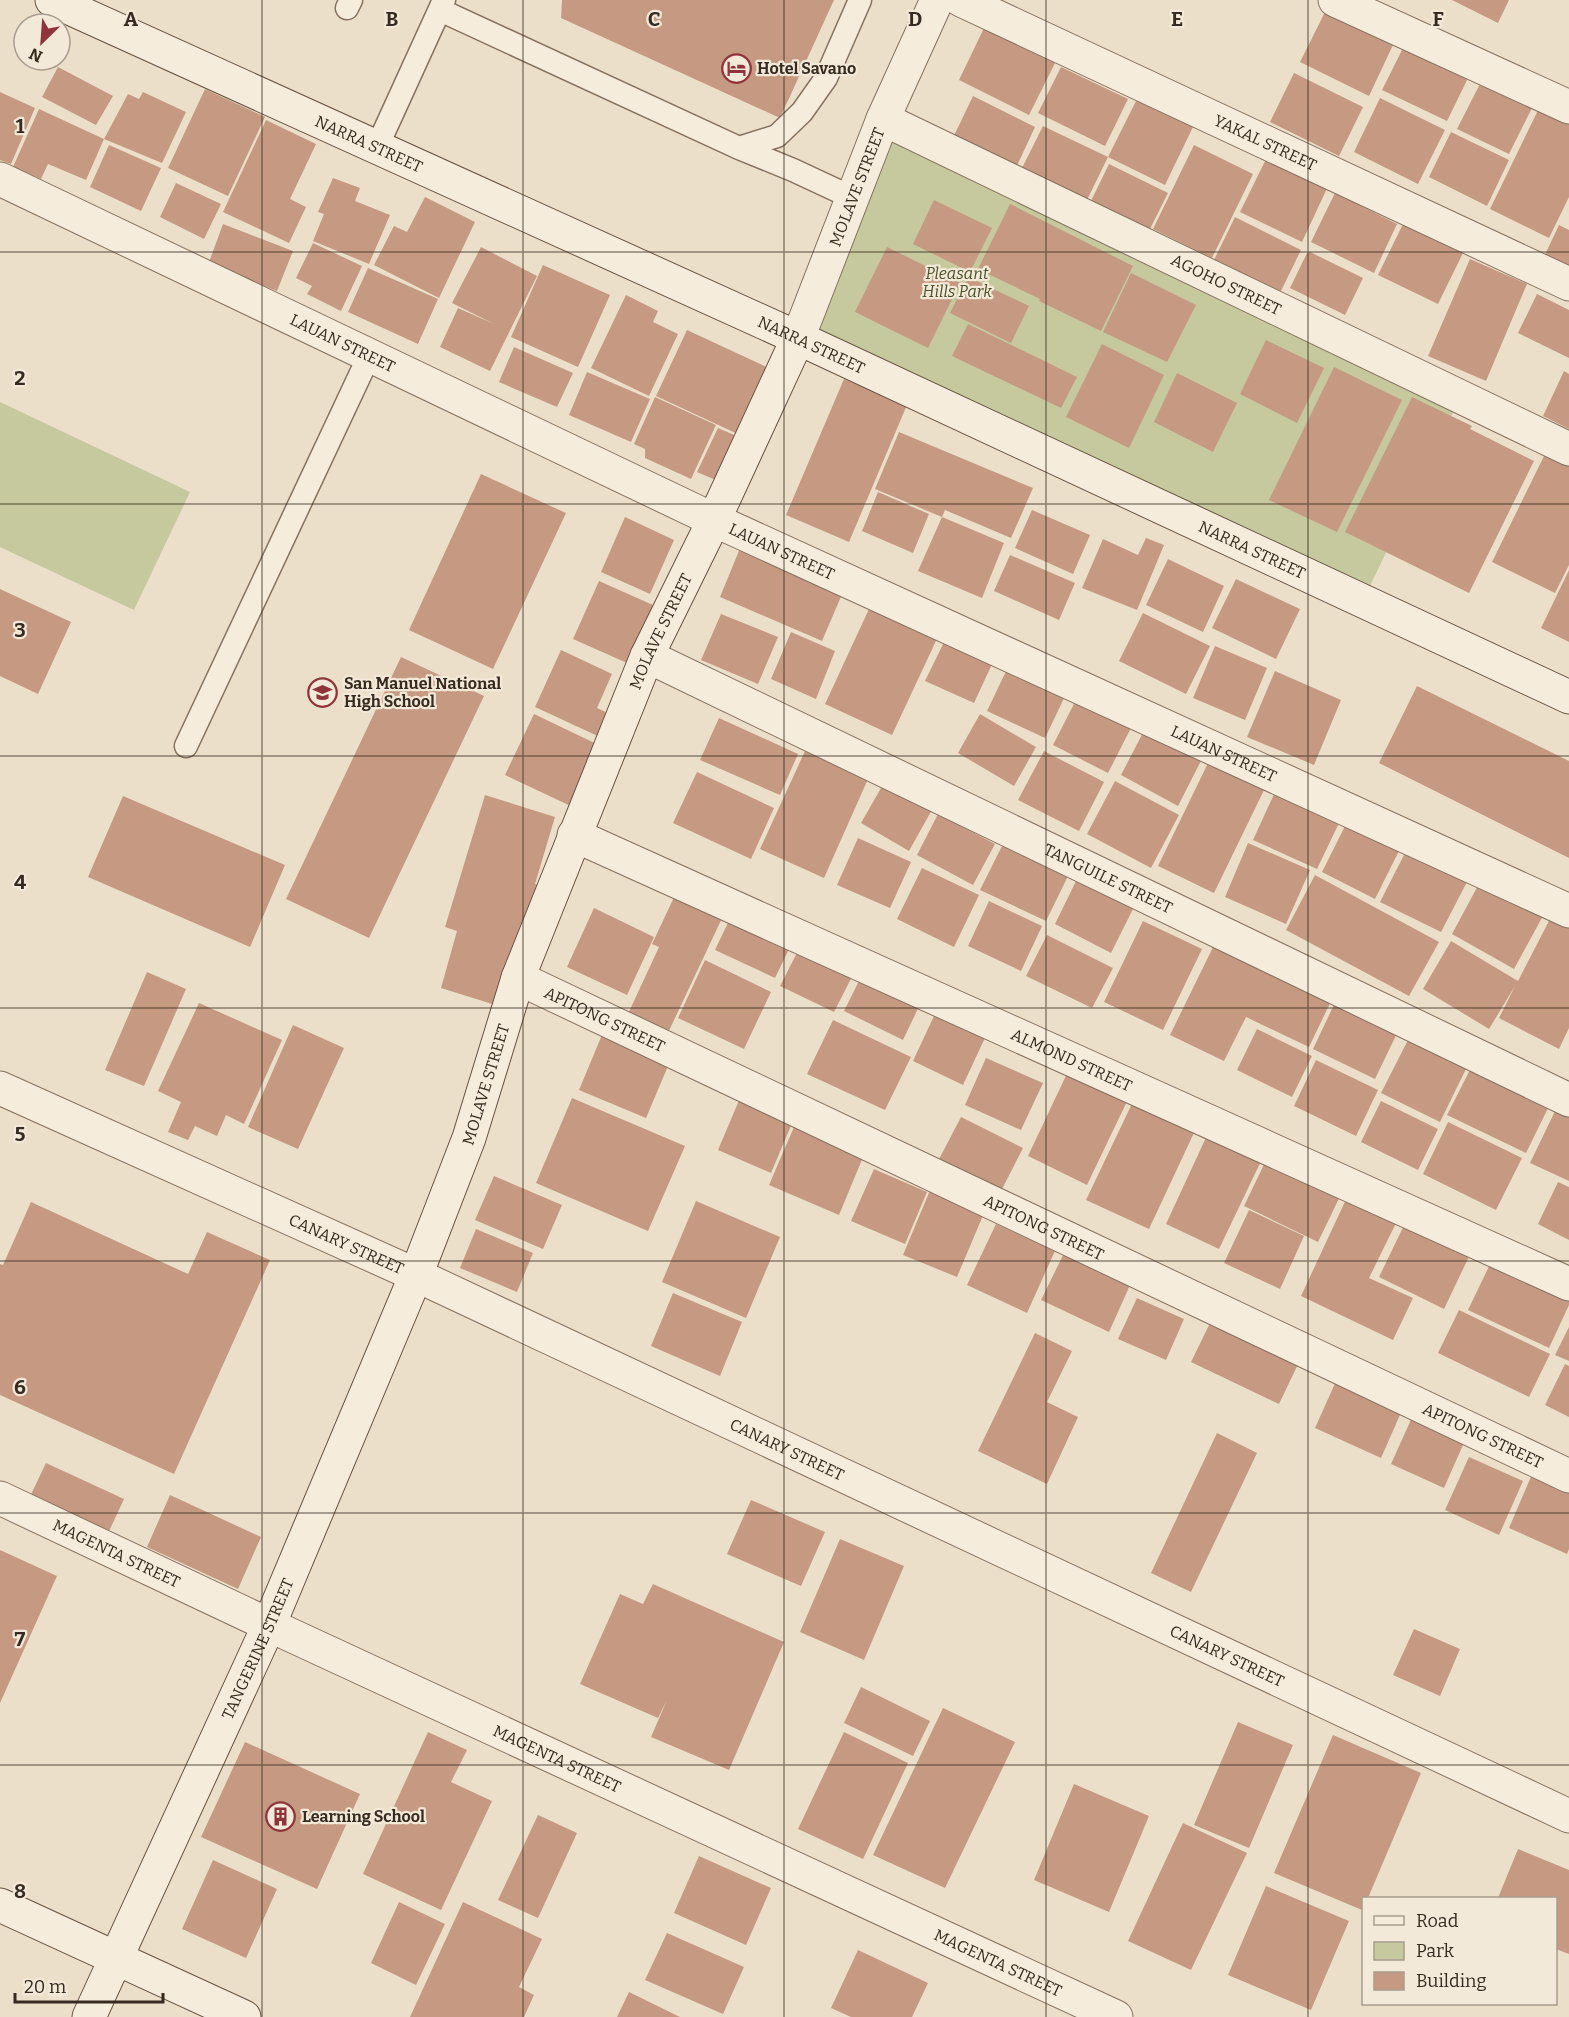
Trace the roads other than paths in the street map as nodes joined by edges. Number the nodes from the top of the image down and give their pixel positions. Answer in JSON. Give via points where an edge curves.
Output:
{"nodes":[{"id":1,"x":52,"y":0,"type":"edge"},
{"id":2,"x":860,"y":0,"type":"edge"},
{"id":3,"x":937,"y":0,"type":"edge"},
{"id":4,"x":961,"y":0,"type":"edge"},
{"id":5,"x":1335,"y":0,"type":"edge"},
{"id":6,"x":442,"y":5,"type":"edge"},
{"id":7,"x":1569,"y":107,"type":"edge"},
{"id":8,"x":883,"y":119,"type":"junction"},
{"id":9,"x":377,"y":147,"type":"junction"},
{"id":10,"x":739,"y":148,"type":"junction"},
{"id":11,"x":0,"y":179,"type":"edge"},
{"id":12,"x":853,"y":198,"type":"junction"},
{"id":13,"x":1569,"y":284,"type":"edge"},
{"id":14,"x":798,"y":338,"type":"junction"},
{"id":15,"x":369,"y":356,"type":"junction"},
{"id":16,"x":1569,"y":449,"type":"edge"},
{"id":17,"x":714,"y":520,"type":"junction"},
{"id":18,"x":647,"y":656,"type":"junction"},
{"id":19,"x":1569,"y":697,"type":"edge"},
{"id":20,"x":186,"y":746,"type":"dead end"},
{"id":21,"x":574,"y":835,"type":"junction"},
{"id":22,"x":1569,"y":911,"type":"edge"},
{"id":23,"x":518,"y":978,"type":"junction"},
{"id":24,"x":0,"y":1088,"type":"edge"},
{"id":25,"x":1569,"y":1100,"type":"edge"},
{"id":26,"x":416,"y":1275,"type":"junction"},
{"id":27,"x":1569,"y":1284,"type":"edge"},
{"id":28,"x":1569,"y":1476,"type":"edge"},
{"id":29,"x":0,"y":1498,"type":"edge"},
{"id":30,"x":268,"y":1625,"type":"junction"},
{"id":31,"x":1569,"y":1816,"type":"edge"},
{"id":32,"x":0,"y":1905,"type":"edge"},
{"id":33,"x":116,"y":1958,"type":"junction"},
{"id":34,"x":89,"y":2017,"type":"edge"},
{"id":35,"x":244,"y":2017,"type":"edge"},
{"id":36,"x":1116,"y":2017,"type":"edge"}],
"edges":[{"from":1,"to":9,"type":"street","name":"NARRA STREET"},
{"from":2,"to":10,"type":"lane","via":[[826,78],[802,112],[777,136]]},
{"from":3,"to":8,"type":"street","name":"MOLAVE STREET"},
{"from":4,"to":13,"type":"street","name":"YAKAL STREET"},
{"from":5,"to":7,"type":"street"},
{"from":6,"to":9,"type":"lane"},
{"from":6,"to":10,"type":"lane"},
{"from":8,"to":12,"type":"street","name":"MOLAVE STREET"},
{"from":8,"to":16,"type":"street","name":"AGOHO STREET"},
{"from":9,"to":14,"type":"street","name":"NARRA STREET"},
{"from":10,"to":12,"type":"lane"},
{"from":11,"to":15,"type":"street","name":"LAUAN STREET"},
{"from":12,"to":14,"type":"street","name":"MOLAVE STREET"},
{"from":14,"to":17,"type":"street","name":"MOLAVE STREET"},
{"from":14,"to":19,"type":"street","name":"NARRA STREET"},
{"from":15,"to":17,"type":"street","name":"LAUAN STREET"},
{"from":15,"to":20,"type":"lane"},
{"from":17,"to":18,"type":"street","name":"MOLAVE STREET"},
{"from":17,"to":22,"type":"street","name":"LAUAN STREET"},
{"from":18,"to":21,"type":"street","name":"MOLAVE STREET"},
{"from":18,"to":25,"type":"street","name":"TANGUILE STREET"},
{"from":21,"to":23,"type":"street","name":"MOLAVE STREET"},
{"from":21,"to":27,"type":"street","name":"ALMOND STREET"},
{"from":23,"to":26,"type":"street","name":"MOLAVE STREET","via":[[469,1138]]},
{"from":23,"to":28,"type":"street","name":"APITONG STREET"},
{"from":24,"to":26,"type":"street","name":"CANARY STREET"},
{"from":26,"to":30,"type":"street","name":"TANGERINE STREET"},
{"from":26,"to":31,"type":"street","name":"CANARY STREET"},
{"from":29,"to":30,"type":"street","name":"MAGENTA STREET"},
{"from":30,"to":33,"type":"street","name":"TANGERINE STREET"},
{"from":30,"to":36,"type":"street","name":"MAGENTA STREET"},
{"from":32,"to":33,"type":"street"},
{"from":33,"to":34,"type":"street","name":"TANGERINE STREET"},
{"from":33,"to":35,"type":"street"}]}
